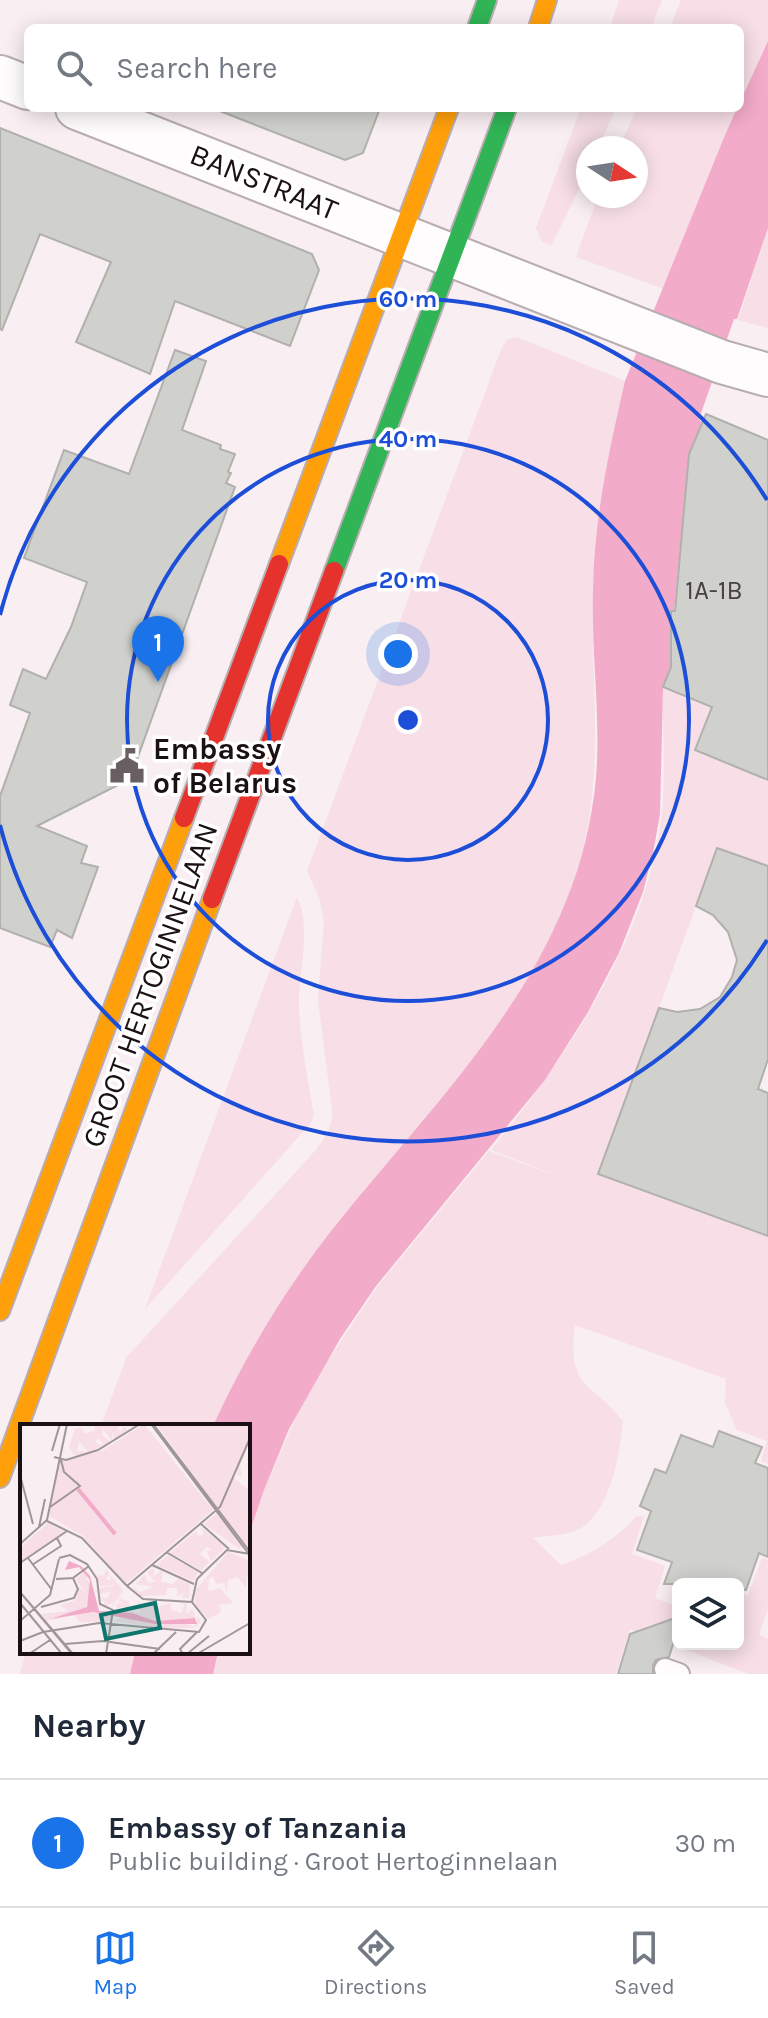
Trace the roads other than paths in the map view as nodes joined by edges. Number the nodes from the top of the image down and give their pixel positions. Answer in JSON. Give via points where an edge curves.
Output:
{"nodes":[{"id":1,"x":487,"y":0,"type":"edge"},
{"id":2,"x":547,"y":0,"type":"edge"},
{"id":3,"x":478,"y":24,"type":"edge"},
{"id":4,"x":539,"y":24,"type":"edge"},
{"id":5,"x":0,"y":77,"type":"edge"},
{"id":6,"x":24,"y":86,"type":"edge"},
{"id":7,"x":87,"y":112,"type":"edge"},
{"id":8,"x":448,"y":112,"type":"edge"},
{"id":9,"x":506,"y":112,"type":"edge"},
{"id":10,"x":401,"y":237,"type":"junction"},
{"id":11,"x":452,"y":255,"type":"junction"},
{"id":12,"x":768,"y":375,"type":"edge"},
{"id":13,"x":0,"y":1311,"type":"edge"},
{"id":14,"x":0,"y":1478,"type":"edge"}],
"edges":[{"from":1,"to":3,"type":"main road"},
{"from":2,"to":4,"type":"main road"},
{"from":5,"to":6,"type":"street"},
{"from":7,"to":10,"type":"street","name":"BANSTRAAT"},
{"from":8,"to":10,"type":"main road","name":"GROOT HERTOGINNELAAN"},
{"from":9,"to":11,"type":"main road","name":"GROOT HERTOGINNELAAN"},
{"from":10,"to":11,"type":"street","name":"BANSTRAAT"},
{"from":10,"to":13,"type":"main road","name":"GROOT HERTOGINNELAAN"},
{"from":11,"to":12,"type":"street","name":"BANSTRAAT","via":[[722,362]]},
{"from":11,"to":14,"type":"main road","name":"GROOT HERTOGINNELAAN"}]}
